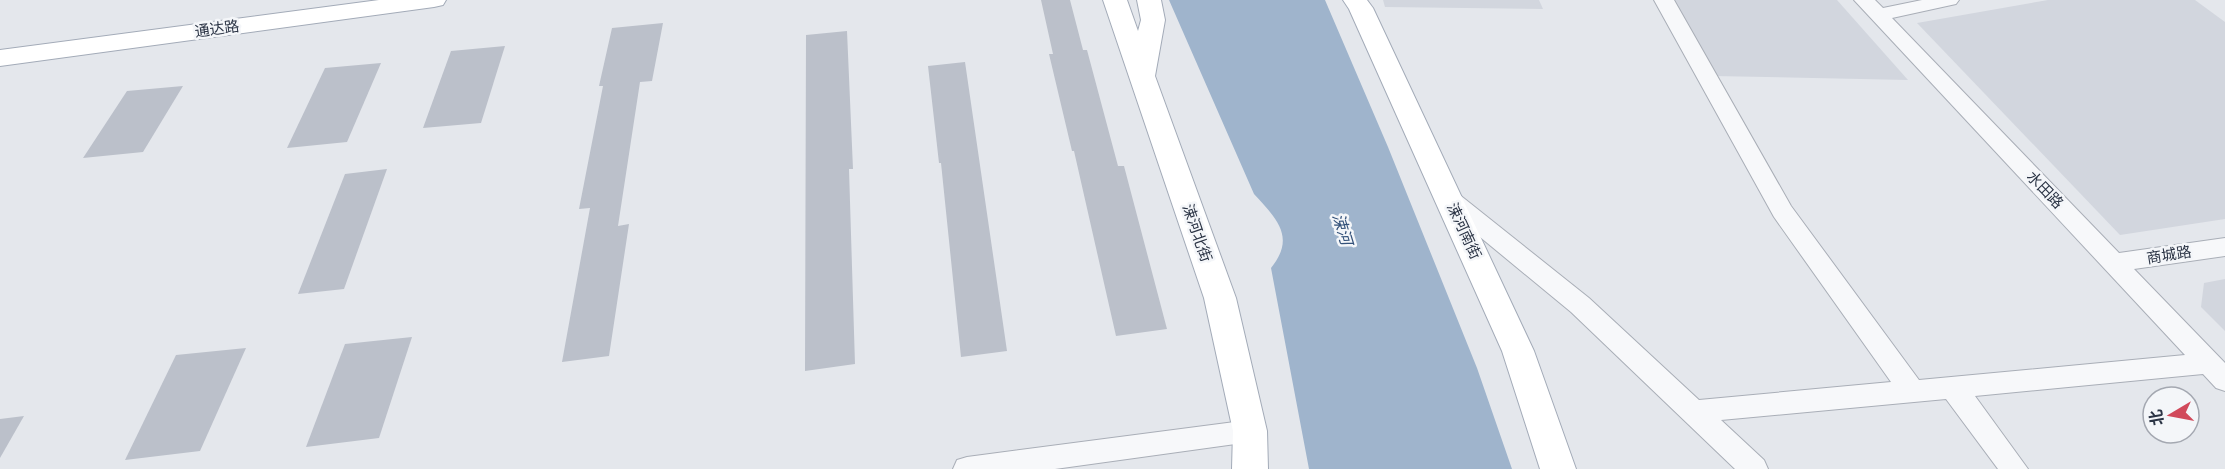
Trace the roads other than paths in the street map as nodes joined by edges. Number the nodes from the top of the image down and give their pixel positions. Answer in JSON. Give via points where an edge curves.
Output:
{"nodes":[{"id":1,"x":355,"y":0,"type":"edge"},
{"id":2,"x":434,"y":0,"type":"edge"},
{"id":3,"x":1115,"y":0,"type":"edge"},
{"id":4,"x":1123,"y":0,"type":"edge"},
{"id":5,"x":1664,"y":0,"type":"edge"},
{"id":6,"x":1949,"y":0,"type":"edge"},
{"id":7,"x":1359,"y":3,"type":"edge"},
{"id":8,"x":1151,"y":5,"type":"edge"},
{"id":9,"x":1872,"y":8,"type":"edge"},
{"id":10,"x":0,"y":46,"type":"edge"},
{"id":11,"x":0,"y":58,"type":"edge"},
{"id":12,"x":1142,"y":76,"type":"junction"},
{"id":13,"x":1448,"y":198,"type":"junction"},
{"id":14,"x":2225,"y":247,"type":"edge"},
{"id":15,"x":2114,"y":263,"type":"junction"},
{"id":16,"x":2217,"y":372,"type":"edge"},
{"id":17,"x":1953,"y":387,"type":"junction"},
{"id":18,"x":1912,"y":391,"type":"junction"},
{"id":19,"x":1693,"y":412,"type":"junction"},
{"id":20,"x":1250,"y":431,"type":"junction"},
{"id":21,"x":967,"y":469,"type":"edge"},
{"id":22,"x":1250,"y":469,"type":"edge"},
{"id":23,"x":1558,"y":469,"type":"edge"},
{"id":24,"x":1754,"y":469,"type":"edge"},
{"id":25,"x":2014,"y":469,"type":"edge"}],
"edges":[{"from":1,"to":10,"type":"main road","name":"通达路"},
{"from":2,"to":11,"type":"main road","name":"通达路"},
{"from":3,"to":12,"type":"main road","name":"涑河北街"},
{"from":4,"to":8,"type":"main road","via":[[1133,16],[1147,14]]},
{"from":5,"to":18,"type":"street","via":[[1782,211]]},
{"from":6,"to":9,"type":"street"},
{"from":7,"to":13,"type":"main road","name":"涑河南街"},
{"from":8,"to":12,"type":"main road","via":[[1154,20]]},
{"from":9,"to":15,"type":"street","name":"水田路"},
{"from":12,"to":20,"type":"main road","name":"涑河北街","via":[[1220,298]]},
{"from":13,"to":19,"type":"street","via":[[1580,305]]},
{"from":13,"to":23,"type":"main road","name":"涑河南街","via":[[1518,351]]},
{"from":14,"to":15,"type":"street","name":"商城路"},
{"from":15,"to":16,"type":"street","name":"水田路"},
{"from":16,"to":17,"type":"street"},
{"from":17,"to":18,"type":"street"},
{"from":17,"to":25,"type":"street"},
{"from":18,"to":19,"type":"street"},
{"from":19,"to":24,"type":"street"},
{"from":20,"to":21,"type":"street"},
{"from":20,"to":22,"type":"main road","name":"涑河北街"}]}
